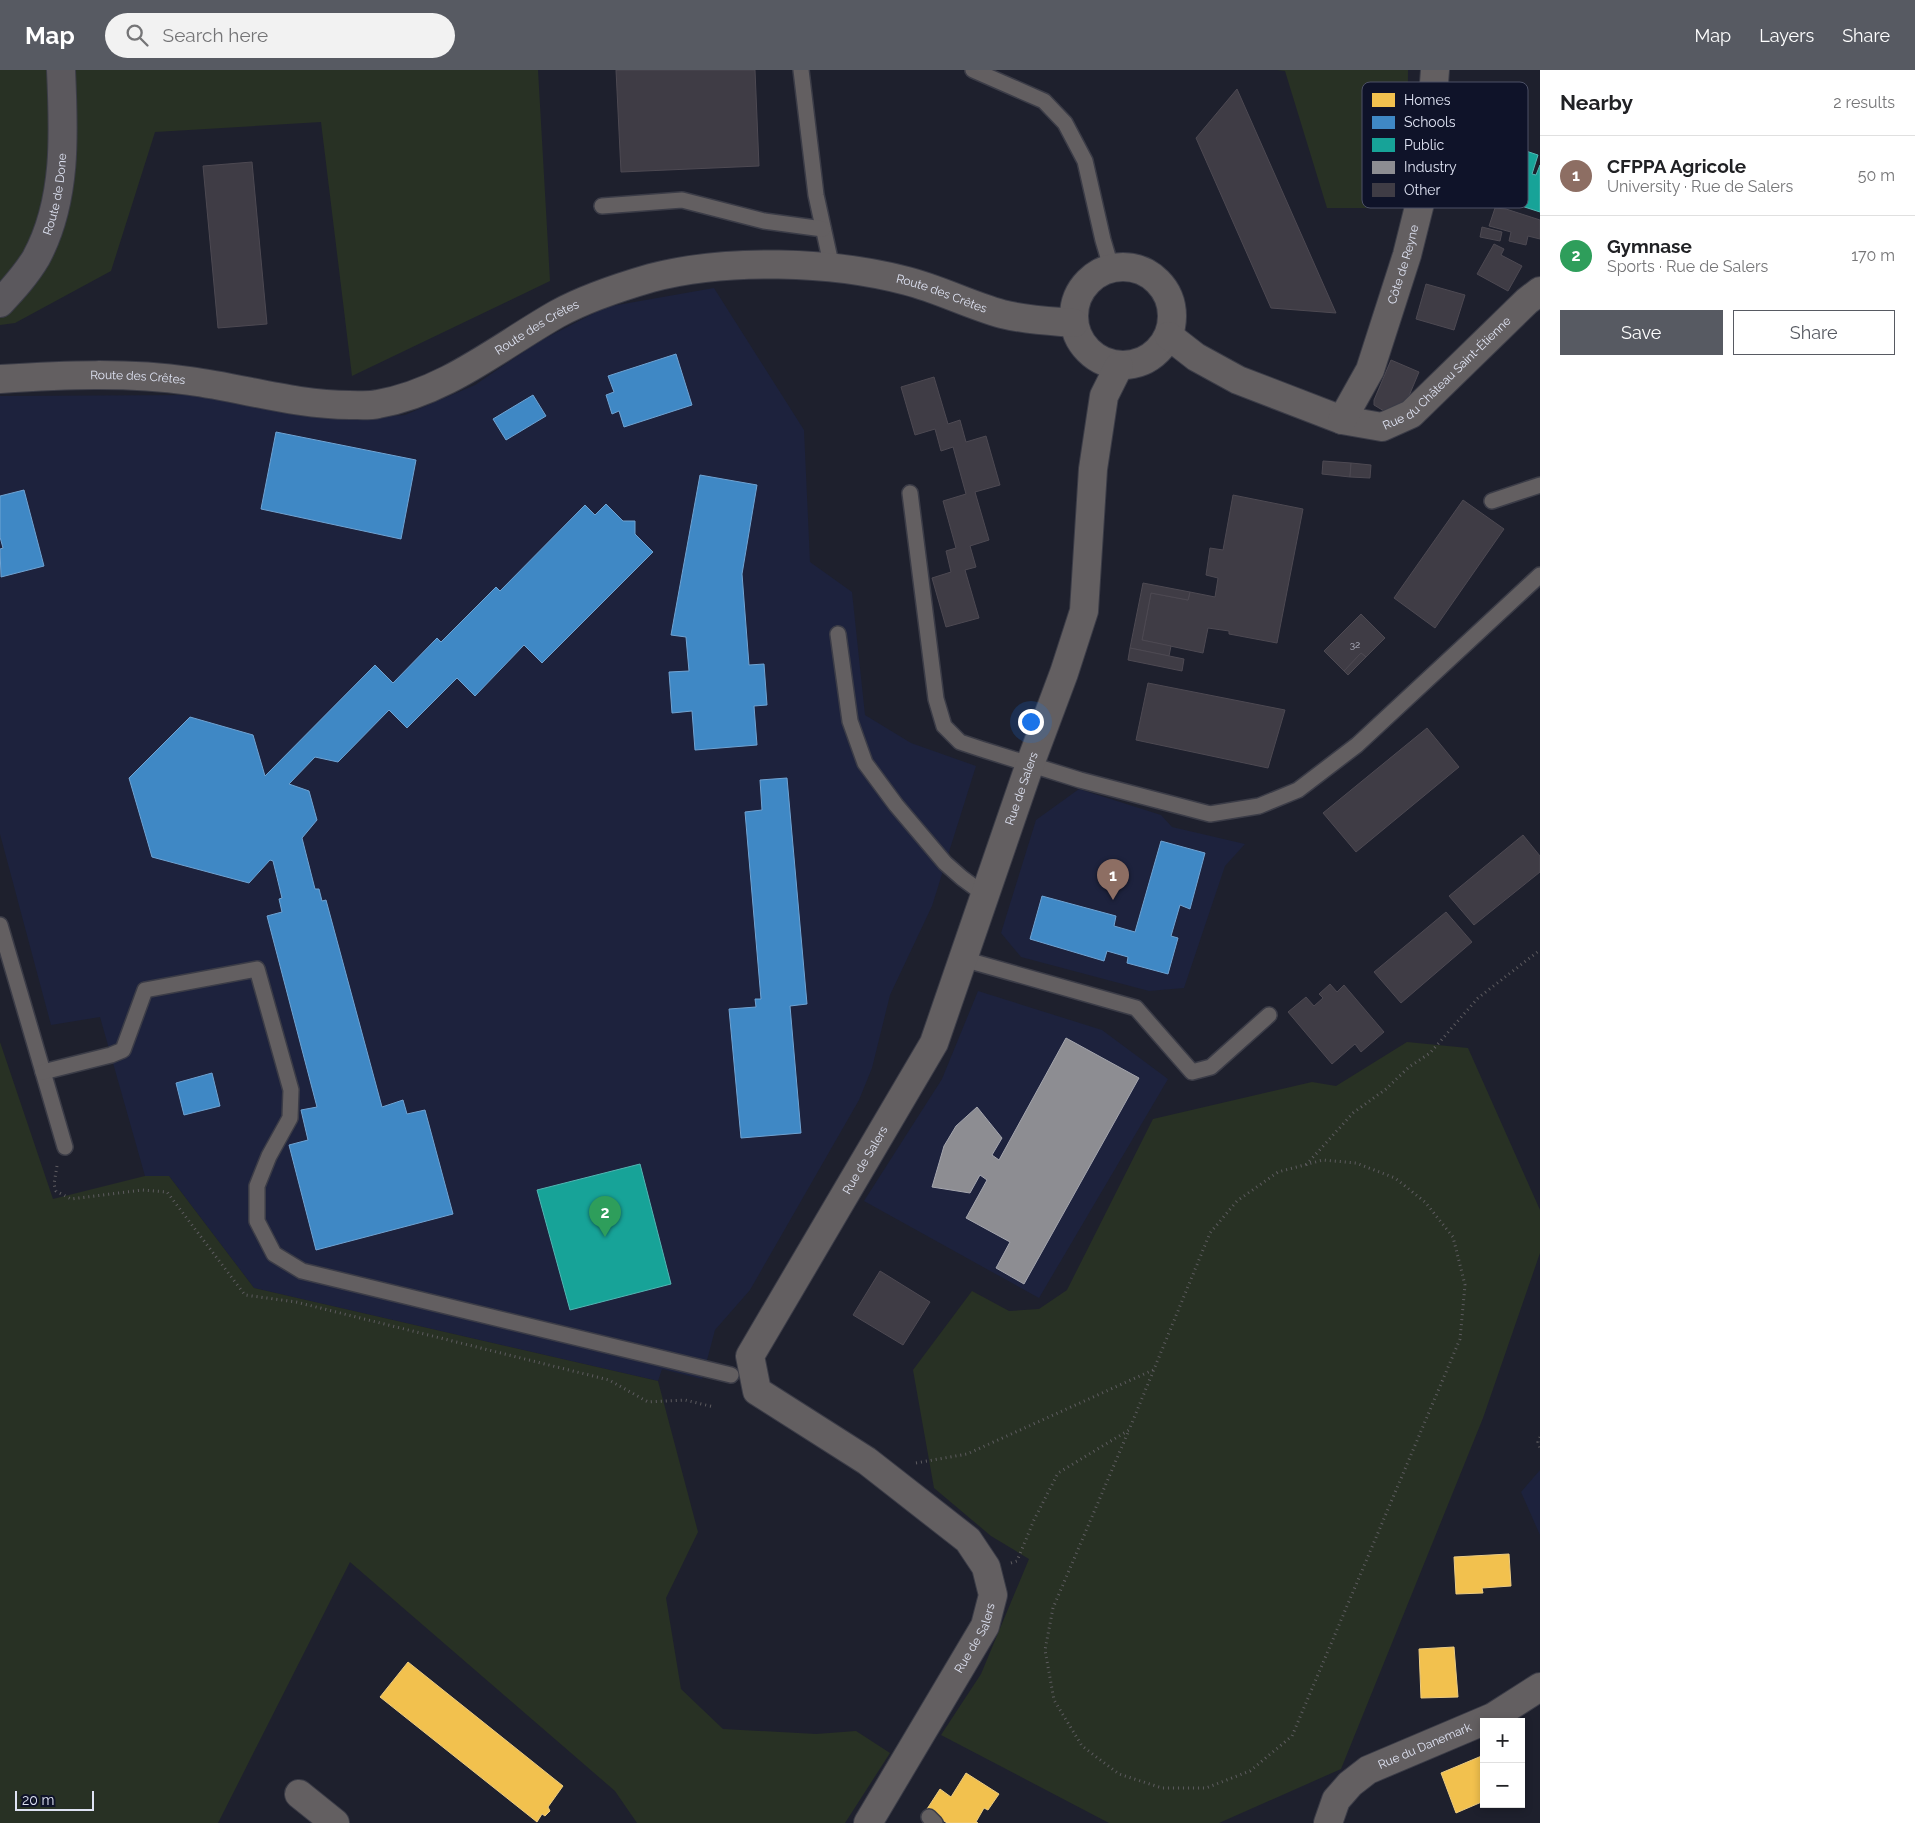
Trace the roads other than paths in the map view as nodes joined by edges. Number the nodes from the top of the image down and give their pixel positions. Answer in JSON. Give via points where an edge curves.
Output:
{"nodes":[{"id":1,"x":61,"y":70,"type":"edge"},
{"id":2,"x":801,"y":70,"type":"edge"},
{"id":3,"x":973,"y":70,"type":"edge"},
{"id":4,"x":602,"y":206,"type":"dead end"},
{"id":5,"x":1419,"y":208,"type":"edge"},
{"id":6,"x":823,"y":228,"type":"junction"},
{"id":7,"x":1111,"y":267,"type":"junction"},
{"id":8,"x":832,"y":268,"type":"junction"},
{"id":9,"x":1540,"y":291,"type":"edge"},
{"id":10,"x":0,"y":303,"type":"edge"},
{"id":11,"x":1074,"y":323,"type":"junction"},
{"id":12,"x":1169,"y":336,"type":"junction"},
{"id":13,"x":1119,"y":366,"type":"junction"},
{"id":14,"x":0,"y":379,"type":"edge"},
{"id":15,"x":1342,"y":420,"type":"junction"},
{"id":16,"x":1540,"y":485,"type":"edge"},
{"id":17,"x":910,"y":493,"type":"dead end"},
{"id":18,"x":1492,"y":501,"type":"dead end"},
{"id":19,"x":1540,"y":575,"type":"edge"},
{"id":20,"x":838,"y":634,"type":"dead end"},
{"id":21,"x":1030,"y":764,"type":"junction"},
{"id":22,"x":985,"y":895,"type":"junction"},
{"id":23,"x":0,"y":925,"type":"edge"},
{"id":24,"x":963,"y":959,"type":"junction"},
{"id":25,"x":1269,"y":1014,"type":"dead end"},
{"id":26,"x":43,"y":1072,"type":"junction"},
{"id":27,"x":64,"y":1148,"type":"dead end"},
{"id":28,"x":731,"y":1376,"type":"dead end"},
{"id":29,"x":1540,"y":1687,"type":"edge"},
{"id":30,"x":299,"y":1794,"type":"dead end"},
{"id":31,"x":335,"y":1823,"type":"edge"},
{"id":32,"x":868,"y":1823,"type":"edge"},
{"id":33,"x":1328,"y":1823,"type":"edge"}],
"edges":[{"from":1,"to":10,"type":"street","name":"Route de Done","via":[[61,176],[56,204],[36,258]]},
{"from":2,"to":6,"type":"lane"},
{"from":3,"to":7,"type":"lane","via":[[1044,101],[1065,124],[1085,161]]},
{"from":4,"to":6,"type":"lane","via":[[682,200],[764,221]]},
{"from":5,"to":15,"type":"street","name":"Côte de Reyne","via":[[1370,370]]},
{"from":6,"to":8,"type":"lane"},
{"from":7,"to":11,"type":"street","via":[[1098,273],[1080,291],[1074,307]]},
{"from":7,"to":12,"type":"street","via":[[1140,269],[1164,288],[1173,319]]},
{"from":8,"to":11,"type":"street","name":"Route des Crêtes","via":[[909,281],[1002,314]]},
{"from":8,"to":14,"type":"street","name":"Route des Crêtes","via":[[737,265],[653,277],[559,313],[446,381],[413,395],[376,405],[292,400],[195,382],[134,376]]},
{"from":9,"to":15,"type":"street","name":"Rue du Château Saint-Étienne","via":[[1411,414],[1382,427]]},
{"from":11,"to":13,"type":"street","via":[[1079,340],[1087,351],[1102,361]]},
{"from":12,"to":13,"type":"street","via":[[1150,358]]},
{"from":12,"to":15,"type":"street","via":[[1196,357],[1238,380]]},
{"from":13,"to":21,"type":"street","name":"Rue de Salers","via":[[1104,396],[1094,460],[1084,611]]},
{"from":16,"to":18,"type":"lane"},
{"from":17,"to":21,"type":"lane","via":[[936,699],[944,726],[960,742]]},
{"from":19,"to":21,"type":"lane","via":[[1357,745],[1298,790],[1258,806],[1210,814]]},
{"from":20,"to":22,"type":"lane","via":[[850,721],[865,763],[945,863]]},
{"from":21,"to":22,"type":"street","name":"Rue de Salers"},
{"from":22,"to":24,"type":"street","name":"Rue de Salers"},
{"from":23,"to":26,"type":"lane"},
{"from":24,"to":25,"type":"lane","via":[[1136,1008],[1192,1072],[1210,1067]]},
{"from":24,"to":32,"type":"street","name":"Rue de Salers","via":[[934,1043],[750,1356],[757,1391],[867,1461],[968,1540],[986,1567],[993,1595],[985,1626]]},
{"from":26,"to":27,"type":"lane"},
{"from":26,"to":28,"type":"lane","via":[[123,1050],[145,990],[257,968],[292,1090],[290,1118],[269,1156],[258,1186],[257,1221],[274,1254],[302,1271]]},
{"from":29,"to":33,"type":"street","name":"Rue du Danemark","via":[[1493,1717],[1368,1770],[1336,1800]]},
{"from":30,"to":31,"type":"street"}]}
